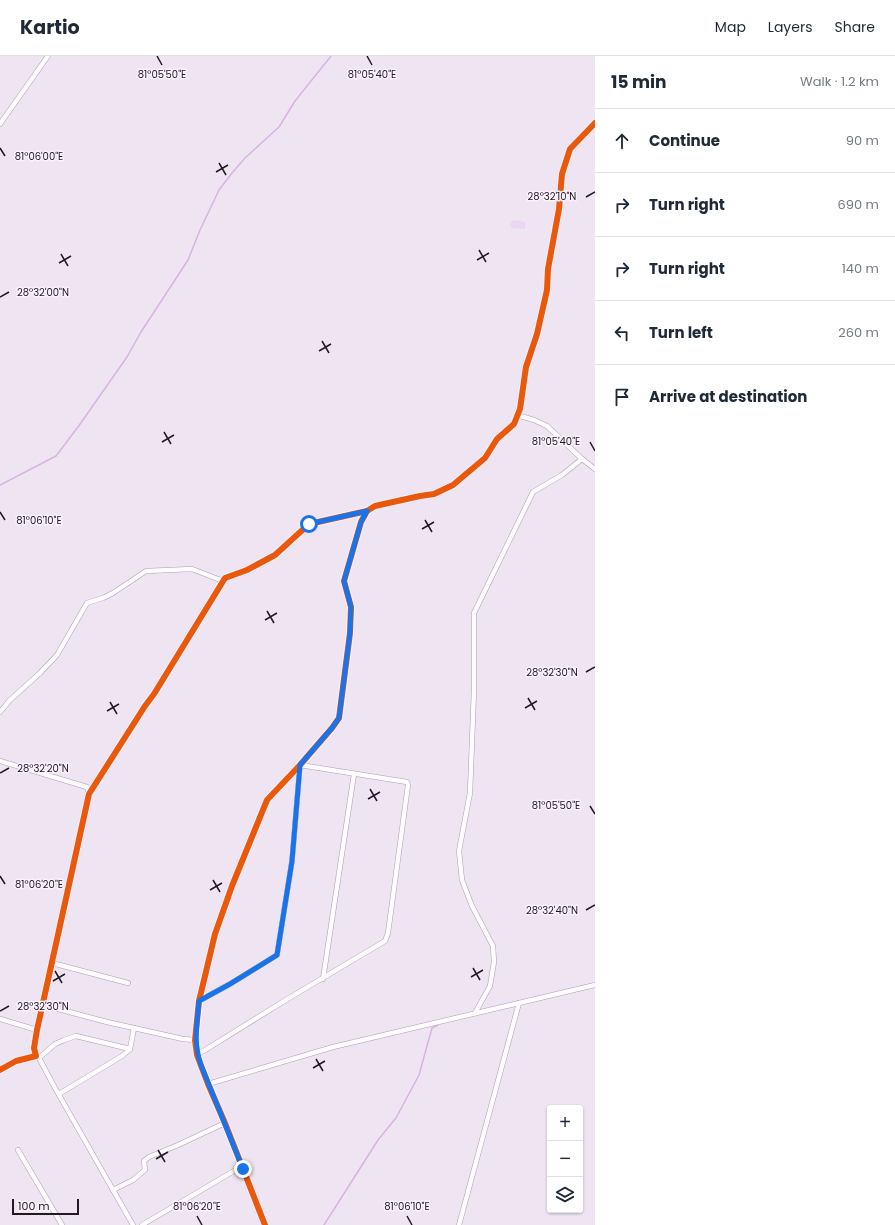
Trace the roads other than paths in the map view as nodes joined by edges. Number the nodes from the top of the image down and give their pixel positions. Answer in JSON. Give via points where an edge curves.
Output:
{"nodes":[{"id":1,"x":48,"y":56,"type":"edge"},
{"id":2,"x":595,"y":122,"type":"edge"},
{"id":3,"x":0,"y":124,"type":"edge"},
{"id":4,"x":517,"y":415,"type":"junction"},
{"id":5,"x":582,"y":459,"type":"junction"},
{"id":6,"x":595,"y":469,"type":"edge"},
{"id":7,"x":367,"y":511,"type":"junction"},
{"id":8,"x":223,"y":581,"type":"junction"},
{"id":9,"x":0,"y":712,"type":"edge"},
{"id":10,"x":0,"y":761,"type":"edge"},
{"id":11,"x":300,"y":765,"type":"junction"},
{"id":12,"x":354,"y":774,"type":"junction"},
{"id":13,"x":89,"y":794,"type":"junction"},
{"id":14,"x":52,"y":963,"type":"junction"},
{"id":15,"x":323,"y":979,"type":"junction"},
{"id":16,"x":128,"y":984,"type":"dead end"},
{"id":17,"x":595,"y":985,"type":"edge"},
{"id":18,"x":199,"y":1001,"type":"junction"},
{"id":19,"x":519,"y":1003,"type":"junction"},
{"id":20,"x":43,"y":1005,"type":"junction"},
{"id":21,"x":475,"y":1013,"type":"junction"},
{"id":22,"x":0,"y":1019,"type":"edge"},
{"id":23,"x":134,"y":1028,"type":"junction"},
{"id":24,"x":37,"y":1030,"type":"junction"},
{"id":25,"x":195,"y":1040,"type":"junction"},
{"id":26,"x":130,"y":1049,"type":"junction"},
{"id":27,"x":197,"y":1055,"type":"junction"},
{"id":28,"x":37,"y":1057,"type":"junction"},
{"id":29,"x":0,"y":1070,"type":"edge"},
{"id":30,"x":208,"y":1084,"type":"junction"},
{"id":31,"x":58,"y":1094,"type":"junction"},
{"id":32,"x":225,"y":1123,"type":"junction"},
{"id":33,"x":18,"y":1150,"type":"dead end"},
{"id":34,"x":243,"y":1169,"type":"junction"},
{"id":35,"x":113,"y":1190,"type":"junction"},
{"id":36,"x":62,"y":1225,"type":"edge"},
{"id":37,"x":134,"y":1225,"type":"edge"},
{"id":38,"x":142,"y":1225,"type":"edge"},
{"id":39,"x":265,"y":1225,"type":"edge"},
{"id":40,"x":459,"y":1225,"type":"edge"}],
"edges":[{"from":1,"to":3,"type":"street"},
{"from":2,"to":4,"type":"street","via":[[570,149],[562,174],[547,290],[526,367]]},
{"from":4,"to":5,"type":"street","via":[[547,426]]},
{"from":4,"to":7,"type":"street","via":[[514,424],[497,439],[485,458],[453,485],[434,494],[375,506]]},
{"from":5,"to":6,"type":"street"},
{"from":5,"to":21,"type":"street","via":[[562,475],[533,492],[474,613],[470,793],[459,851],[462,880],[472,906],[493,946],[494,962],[490,986]]},
{"from":7,"to":8,"type":"street","via":[[309,524],[275,555]]},
{"from":7,"to":11,"type":"street","via":[[361,522],[344,581],[351,607],[339,718]]},
{"from":8,"to":9,"type":"street","via":[[192,569],[146,571],[108,595],[87,603],[57,655]]},
{"from":8,"to":13,"type":"street"},
{"from":10,"to":13,"type":"street","via":[[87,787]]},
{"from":11,"to":12,"type":"street"},
{"from":11,"to":18,"type":"street","via":[[267,800],[215,934]]},
{"from":11,"to":18,"type":"street","via":[[292,861],[277,955]]},
{"from":12,"to":15,"type":"street"},
{"from":12,"to":15,"type":"street","via":[[408,783],[388,932],[385,941]]},
{"from":13,"to":14,"type":"street"},
{"from":14,"to":16,"type":"street"},
{"from":14,"to":20,"type":"street"},
{"from":15,"to":27,"type":"street"},
{"from":17,"to":19,"type":"street"},
{"from":18,"to":25,"type":"street"},
{"from":19,"to":21,"type":"street"},
{"from":19,"to":40,"type":"street"},
{"from":20,"to":23,"type":"street"},
{"from":20,"to":24,"type":"street"},
{"from":21,"to":30,"type":"street","via":[[333,1047]]},
{"from":22,"to":24,"type":"street"},
{"from":23,"to":25,"type":"street"},
{"from":23,"to":26,"type":"street"},
{"from":24,"to":28,"type":"street","via":[[34,1048]]},
{"from":25,"to":27,"type":"street"},
{"from":26,"to":28,"type":"street","via":[[76,1036],[55,1044]]},
{"from":26,"to":31,"type":"street"},
{"from":27,"to":30,"type":"street"},
{"from":28,"to":29,"type":"street","via":[[16,1061]]},
{"from":28,"to":31,"type":"street"},
{"from":30,"to":32,"type":"street"},
{"from":31,"to":35,"type":"street"},
{"from":32,"to":34,"type":"street"},
{"from":32,"to":35,"type":"street","via":[[149,1157],[144,1161],[145,1170],[133,1180]]},
{"from":33,"to":36,"type":"street"},
{"from":34,"to":38,"type":"street","via":[[239,1168]]},
{"from":34,"to":39,"type":"street"},
{"from":35,"to":37,"type":"street"}]}
